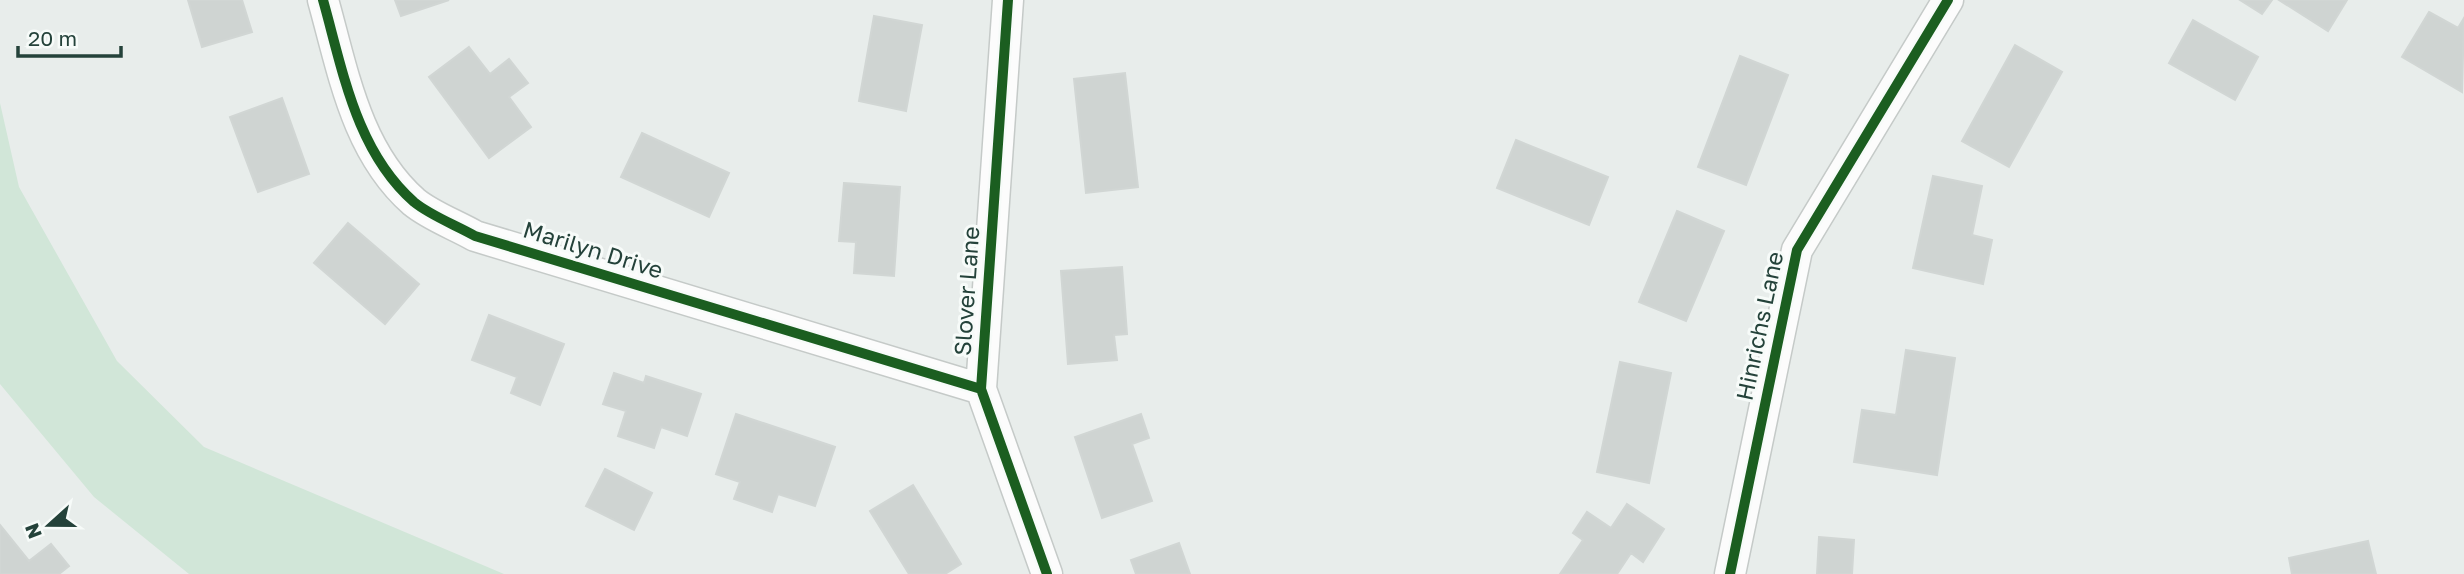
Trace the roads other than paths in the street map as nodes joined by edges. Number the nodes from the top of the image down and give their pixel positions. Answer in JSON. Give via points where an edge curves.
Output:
{"nodes":[{"id":1,"x":323,"y":0,"type":"edge"},
{"id":2,"x":1008,"y":0,"type":"edge"},
{"id":3,"x":1948,"y":0,"type":"edge"},
{"id":4,"x":981,"y":389,"type":"junction"},
{"id":5,"x":1047,"y":574,"type":"edge"},
{"id":6,"x":1730,"y":574,"type":"edge"}],
"edges":[{"from":1,"to":4,"type":"street","name":"Marilyn Drive","via":[[354,108],[381,166],[416,203],[475,236]]},
{"from":2,"to":4,"type":"street","name":"Slover Lane"},
{"from":3,"to":6,"type":"street","name":"Hinrichs Lane","via":[[1797,250]]},
{"from":4,"to":5,"type":"street","name":"Slover Lane"}]}
